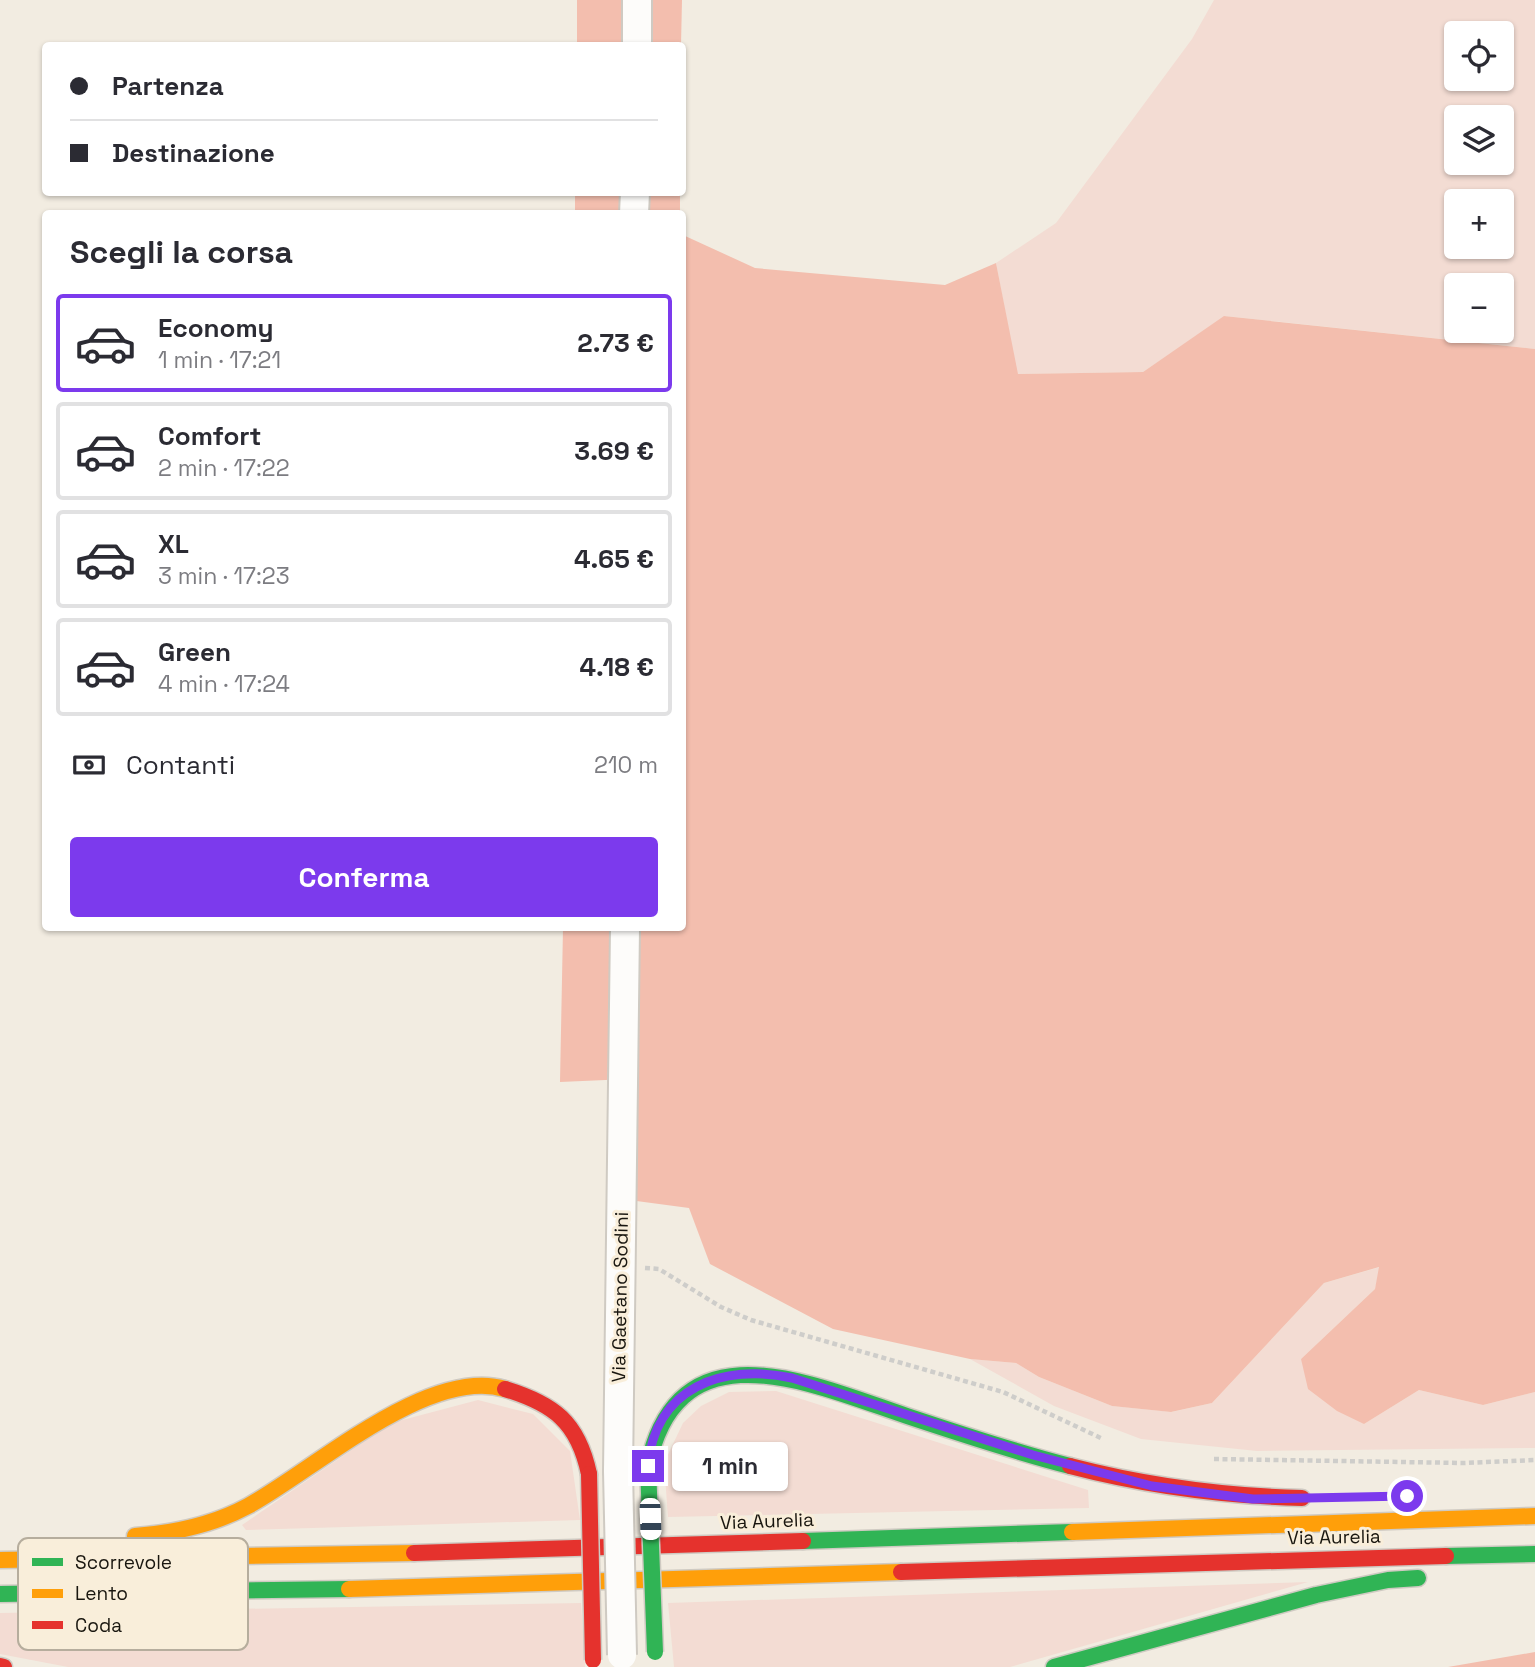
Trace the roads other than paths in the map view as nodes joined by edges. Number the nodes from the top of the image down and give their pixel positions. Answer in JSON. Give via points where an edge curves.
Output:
{"nodes":[{"id":1,"x":637,"y":0,"type":"edge"},
{"id":2,"x":637,"y":42,"type":"edge"},
{"id":3,"x":625,"y":931,"type":"edge"},
{"id":4,"x":1320,"y":1498,"type":"dead end"},
{"id":5,"x":1535,"y":1516,"type":"edge"},
{"id":6,"x":122,"y":1536,"type":"dead end"},
{"id":7,"x":1535,"y":1554,"type":"edge"},
{"id":8,"x":248,"y":1556,"type":"edge"},
{"id":9,"x":0,"y":1560,"type":"edge"},
{"id":10,"x":18,"y":1560,"type":"edge"},
{"id":11,"x":1435,"y":1577,"type":"dead end"},
{"id":12,"x":248,"y":1590,"type":"edge"},
{"id":13,"x":0,"y":1594,"type":"edge"},
{"id":14,"x":18,"y":1594,"type":"edge"},
{"id":15,"x":656,"y":1660,"type":"edge"},
{"id":16,"x":623,"y":1661,"type":"edge"},
{"id":17,"x":593,"y":1664,"type":"edge"},
{"id":18,"x":1054,"y":1667,"type":"edge"}],
"edges":[{"from":1,"to":2,"type":"street"},
{"from":3,"to":16,"type":"street","name":"Via Gaetano Sodini","bridge":true,"via":[[618,1471]]},
{"from":4,"to":15,"type":"highway","bridge":true,"via":[[1253,1499],[1152,1486],[1033,1455],[792,1378],[762,1373],[716,1378],[683,1396],[658,1427],[648,1466]]},
{"from":5,"to":8,"type":"highway","name":"Via Aurelia","via":[[488,1552]]},
{"from":6,"to":17,"type":"highway","bridge":true,"via":[[178,1533],[229,1515],[267,1496],[391,1413],[477,1388],[510,1388],[552,1409],[578,1437],[589,1474]]},
{"from":7,"to":12,"type":"highway","name":"Via Aurelia"},
{"from":9,"to":10,"type":"highway","name":"Via Aurelia"},
{"from":11,"to":18,"type":"highway","via":[[1388,1580],[1316,1595]]},
{"from":13,"to":14,"type":"highway","name":"Via Aurelia"}]}
